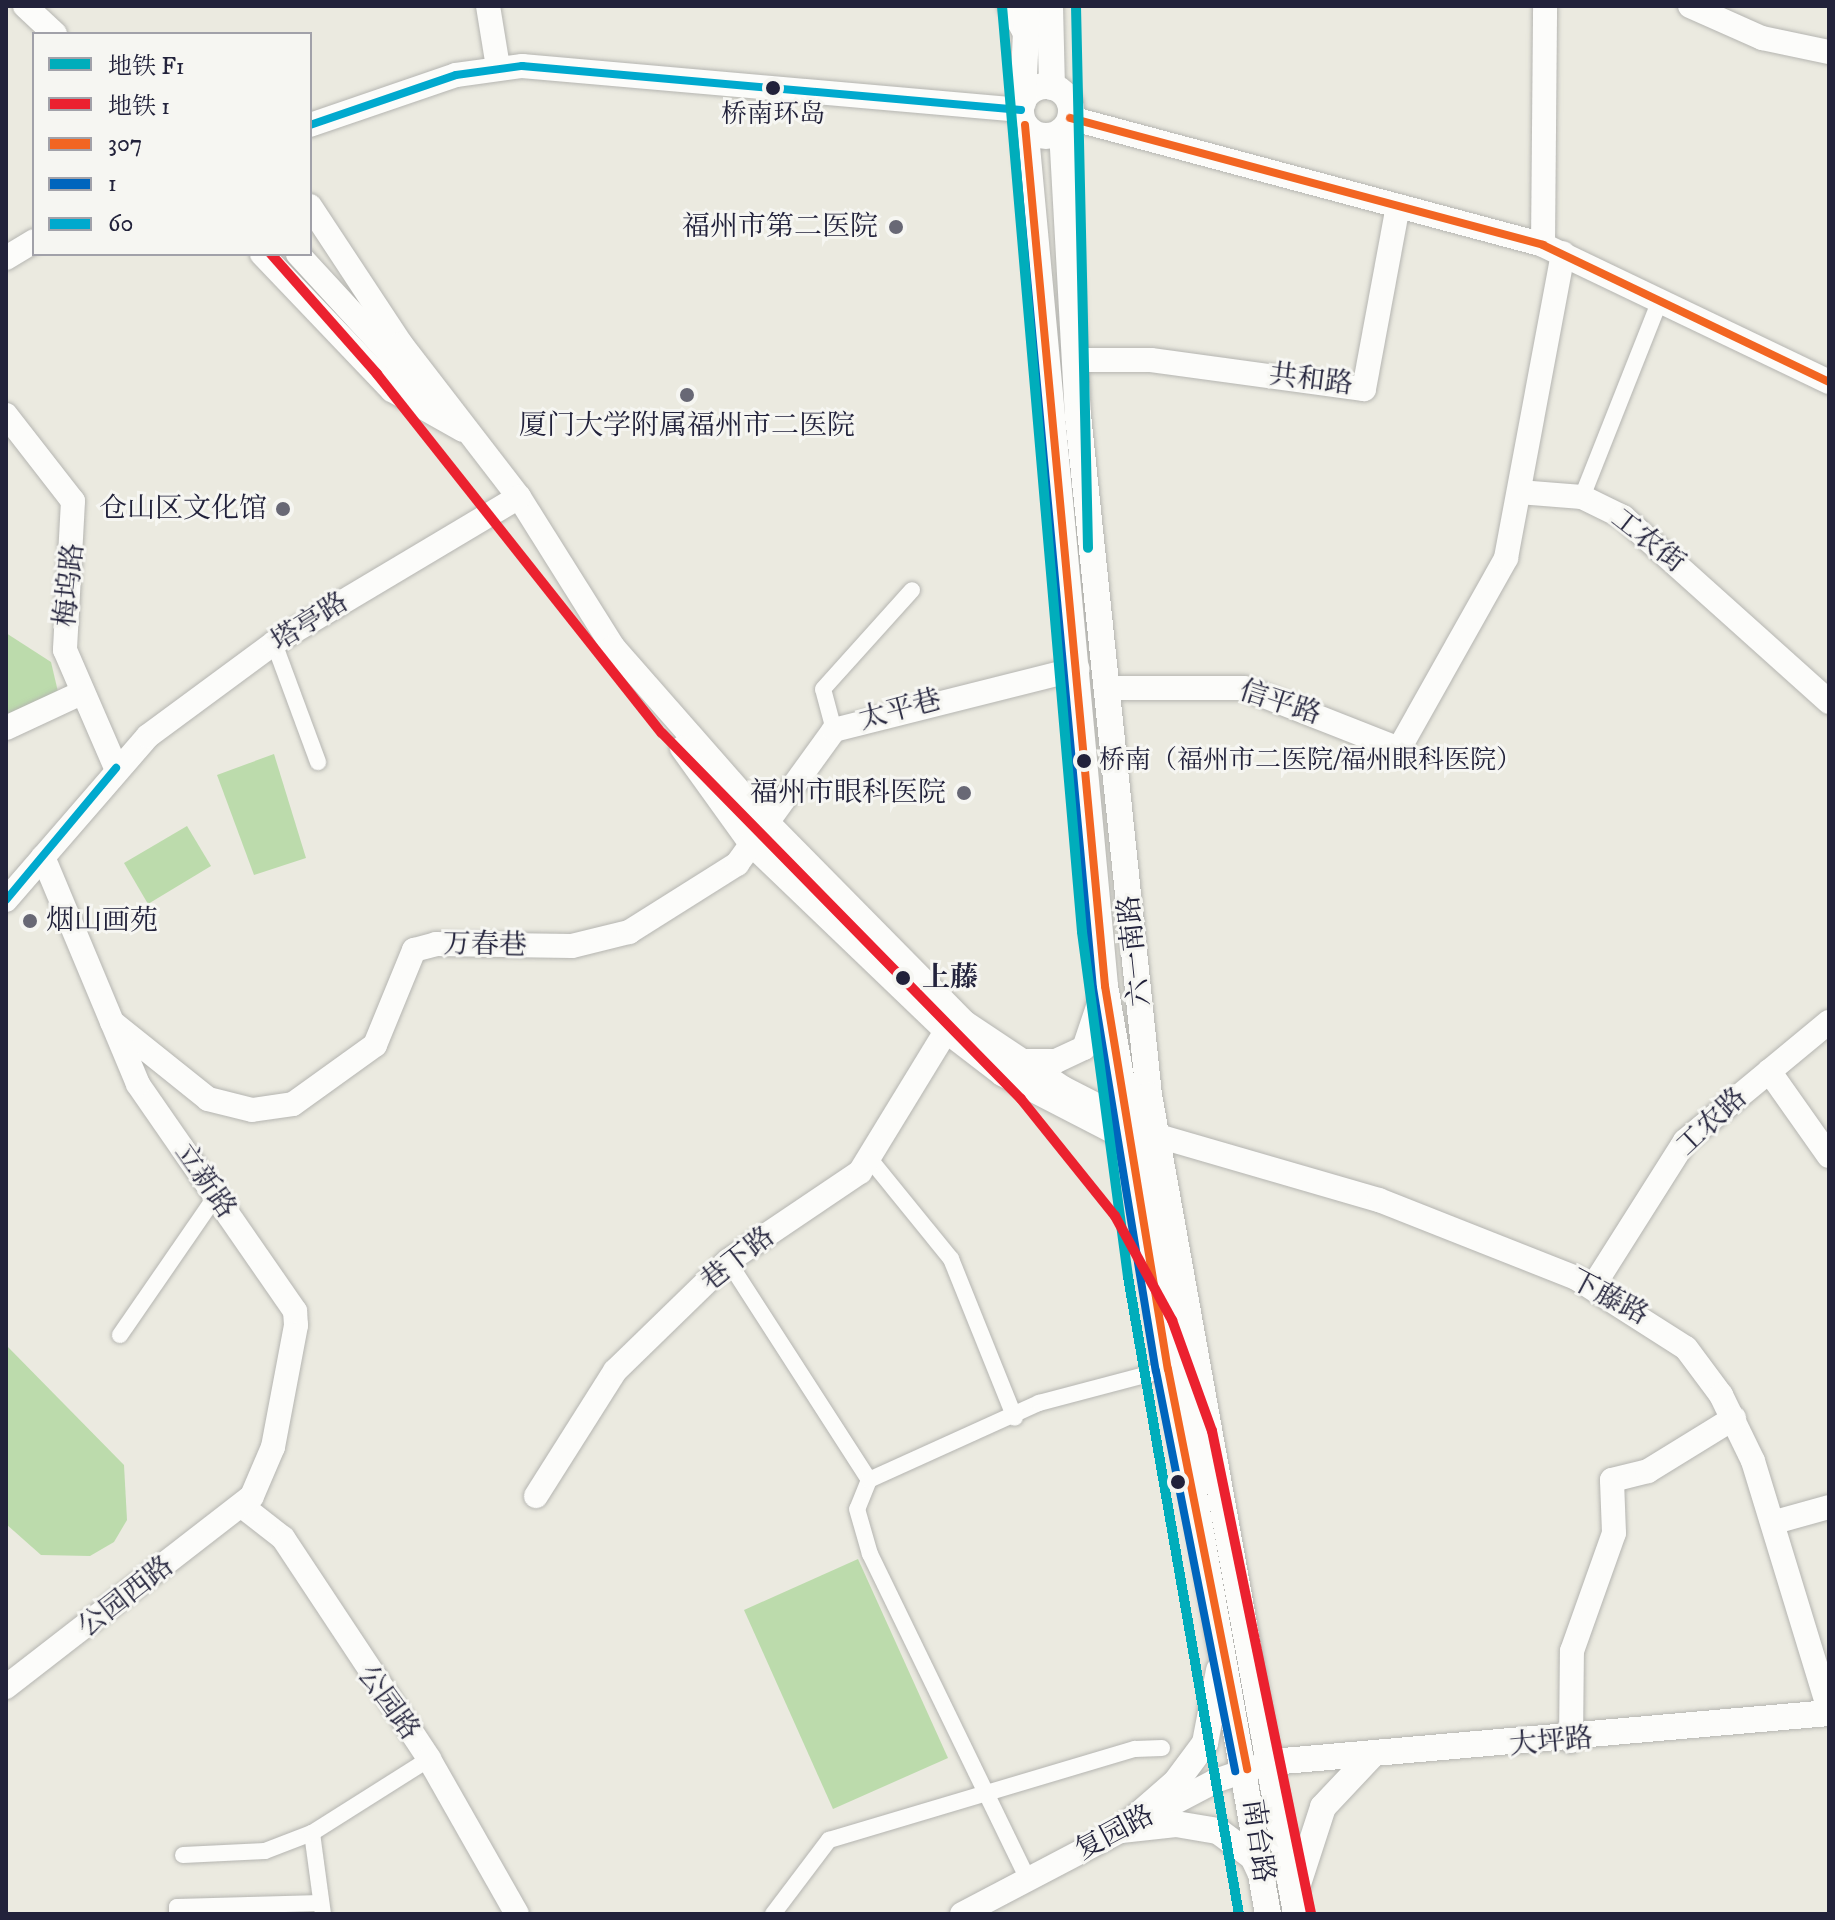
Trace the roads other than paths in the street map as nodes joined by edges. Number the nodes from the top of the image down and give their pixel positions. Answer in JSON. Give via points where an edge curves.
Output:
{"nodes":[{"id":1,"x":25,"y":6,"type":"edge"},
{"id":2,"x":488,"y":6,"type":"edge"},
{"id":3,"x":1010,"y":6,"type":"edge"},
{"id":4,"x":1027,"y":6,"type":"edge"},
{"id":5,"x":1050,"y":6,"type":"edge"},
{"id":6,"x":1064,"y":6,"type":"edge"},
{"id":7,"x":1545,"y":6,"type":"edge"},
{"id":8,"x":1690,"y":6,"type":"edge"},
{"id":9,"x":53,"y":32,"type":"edge"},
{"id":10,"x":1039,"y":40,"type":"junction"},
{"id":11,"x":1829,"y":52,"type":"edge"},
{"id":12,"x":498,"y":67,"type":"junction"},
{"id":13,"x":1052,"y":87,"type":"junction"},
{"id":14,"x":1023,"y":112,"type":"junction"},
{"id":15,"x":312,"y":124,"type":"edge"},
{"id":16,"x":1066,"y":124,"type":"junction"},
{"id":17,"x":1398,"y":206,"type":"junction"},
{"id":18,"x":312,"y":209,"type":"edge"},
{"id":19,"x":32,"y":242,"type":"edge"},
{"id":20,"x":1553,"y":249,"type":"junction"},
{"id":21,"x":312,"y":254,"type":"edge"},
{"id":22,"x":264,"y":256,"type":"edge"},
{"id":23,"x":300,"y":256,"type":"edge"},
{"id":24,"x":6,"y":258,"type":"edge"},
{"id":25,"x":351,"y":270,"type":"junction"},
{"id":26,"x":1660,"y":300,"type":"junction"},
{"id":27,"x":1075,"y":360,"type":"junction"},
{"id":28,"x":1829,"y":382,"type":"edge"},
{"id":29,"x":6,"y":415,"type":"edge"},
{"id":30,"x":476,"y":438,"type":"junction"},
{"id":31,"x":1519,"y":492,"type":"junction"},
{"id":32,"x":519,"y":497,"type":"junction"},
{"id":33,"x":1582,"y":497,"type":"junction"},
{"id":34,"x":912,"y":590,"type":"dead end"},
{"id":35,"x":274,"y":643,"type":"junction"},
{"id":36,"x":1077,"y":669,"type":"junction"},
{"id":37,"x":1107,"y":688,"type":"junction"},
{"id":38,"x":79,"y":694,"type":"junction"},
{"id":39,"x":1829,"y":702,"type":"edge"},
{"id":40,"x":6,"y":728,"type":"edge"},
{"id":41,"x":834,"y":730,"type":"junction"},
{"id":42,"x":318,"y":762,"type":"dead end"},
{"id":43,"x":116,"y":768,"type":"junction"},
{"id":44,"x":764,"y":819,"type":"junction"},
{"id":45,"x":751,"y":844,"type":"junction"},
{"id":46,"x":43,"y":857,"type":"junction"},
{"id":47,"x":6,"y":900,"type":"edge"},
{"id":48,"x":1105,"y":986,"type":"junction"},
{"id":49,"x":112,"y":1022,"type":"junction"},
{"id":50,"x":1829,"y":1022,"type":"edge"},
{"id":51,"x":946,"y":1031,"type":"junction"},
{"id":52,"x":1021,"y":1061,"type":"junction"},
{"id":53,"x":1769,"y":1071,"type":"junction"},
{"id":54,"x":1142,"y":1137,"type":"junction"},
{"id":55,"x":1829,"y":1156,"type":"edge"},
{"id":56,"x":869,"y":1158,"type":"junction"},
{"id":57,"x":216,"y":1196,"type":"junction"},
{"id":58,"x":728,"y":1261,"type":"junction"},
{"id":59,"x":1594,"y":1285,"type":"junction"},
{"id":60,"x":120,"y":1335,"type":"dead end"},
{"id":61,"x":1168,"y":1369,"type":"junction"},
{"id":62,"x":1015,"y":1418,"type":"junction"},
{"id":63,"x":1734,"y":1418,"type":"junction"},
{"id":64,"x":869,"y":1480,"type":"junction"},
{"id":65,"x":536,"y":1496,"type":"dead end"},
{"id":66,"x":242,"y":1506,"type":"junction"},
{"id":67,"x":1829,"y":1507,"type":"edge"},
{"id":68,"x":1775,"y":1522,"type":"junction"},
{"id":69,"x":1221,"y":1638,"type":"junction"},
{"id":70,"x":7,"y":1687,"type":"edge"},
{"id":71,"x":1829,"y":1711,"type":"edge"},
{"id":72,"x":1571,"y":1741,"type":"junction"},
{"id":73,"x":1162,"y":1748,"type":"dead end"},
{"id":74,"x":1371,"y":1756,"type":"junction"},
{"id":75,"x":429,"y":1759,"type":"junction"},
{"id":76,"x":1259,"y":1766,"type":"junction"},
{"id":77,"x":986,"y":1797,"type":"junction"},
{"id":78,"x":1121,"y":1830,"type":"junction"},
{"id":79,"x":312,"y":1833,"type":"junction"},
{"id":80,"x":183,"y":1855,"type":"dead end"},
{"id":81,"x":1028,"y":1879,"type":"junction"},
{"id":82,"x":1264,"y":1879,"type":"junction"},
{"id":83,"x":1295,"y":1907,"type":"edge"},
{"id":84,"x":322,"y":1908,"type":"edge"},
{"id":85,"x":177,"y":1914,"type":"edge"},
{"id":86,"x":517,"y":1914,"type":"edge"},
{"id":87,"x":773,"y":1914,"type":"edge"},
{"id":88,"x":962,"y":1914,"type":"edge"},
{"id":89,"x":1268,"y":1914,"type":"edge"}],
"edges":[{"from":1,"to":9,"type":"street"},
{"from":2,"to":12,"type":"street"},
{"from":3,"to":10,"type":"street"},
{"from":4,"to":10,"type":"main road"},
{"from":5,"to":10,"type":"main road"},
{"from":6,"to":10,"type":"street"},
{"from":7,"to":20,"type":"street"},
{"from":8,"to":11,"type":"street","via":[[1762,38]]},
{"from":10,"to":13,"type":"main road"},
{"from":10,"to":14,"type":"main road"},
{"from":12,"to":14,"type":"street"},
{"from":12,"to":15,"type":"street"},
{"from":13,"to":14,"type":"main road","via":[[1033,90]]},
{"from":13,"to":16,"type":"main road","via":[[1069,101]]},
{"from":14,"to":16,"type":"main road","via":[[1038,135]]},
{"from":14,"to":36,"type":"main road","name":"六一南路","via":[[1042,364]]},
{"from":16,"to":17,"type":"street"},
{"from":16,"to":27,"type":"main road","name":"六一南路"},
{"from":17,"to":20,"type":"street"},
{"from":17,"to":27,"type":"street","name":"共和路","via":[[1364,389],[1151,360]]},
{"from":18,"to":25,"type":"street"},
{"from":19,"to":24,"type":"street"},
{"from":20,"to":26,"type":"street"},
{"from":20,"to":31,"type":"street"},
{"from":21,"to":25,"type":"street"},
{"from":22,"to":30,"type":"street","via":[[392,390]]},
{"from":23,"to":30,"type":"street","via":[[387,358]]},
{"from":25,"to":30,"type":"street"},
{"from":26,"to":28,"type":"street"},
{"from":26,"to":33,"type":"street"},
{"from":27,"to":37,"type":"main road","name":"六一南路"},
{"from":29,"to":38,"type":"street","name":"梅坞路","via":[[73,501],[63,627]]},
{"from":30,"to":32,"type":"street"},
{"from":31,"to":33,"type":"street","name":"工农街"},
{"from":31,"to":37,"type":"street","name":"信平路","via":[[1500,573],[1399,749],[1244,688]]},
{"from":32,"to":35,"type":"street","name":"塔亭路"},
{"from":32,"to":44,"type":"street","via":[[613,647]]},
{"from":32,"to":45,"type":"street","via":[[516,520],[599,645],[625,667]]},
{"from":33,"to":39,"type":"street","name":"工农街","via":[[1643,532]]},
{"from":34,"to":41,"type":"street","via":[[823,689]]},
{"from":35,"to":42,"type":"street"},
{"from":35,"to":43,"type":"street","name":"塔亭路"},
{"from":36,"to":41,"type":"street","name":"太平巷","via":[[1001,683]]},
{"from":36,"to":48,"type":"main road","name":"六一南路"},
{"from":37,"to":54,"type":"main road","name":"六一南路"},
{"from":38,"to":40,"type":"street"},
{"from":38,"to":43,"type":"street","name":"梅坞路"},
{"from":41,"to":44,"type":"street","name":"太平巷"},
{"from":43,"to":46,"type":"street","name":"塔亭路"},
{"from":44,"to":45,"type":"street","name":"太平巷"},
{"from":44,"to":52,"type":"street","via":[[913,977]]},
{"from":45,"to":49,"type":"street","name":"万春巷","via":[[731,869],[614,938],[414,950],[375,1045],[285,1107],[244,1109],[208,1099]]},
{"from":45,"to":51,"type":"street"},
{"from":46,"to":47,"type":"street","name":"塔亭路"},
{"from":46,"to":49,"type":"street","name":"立新路"},
{"from":48,"to":52,"type":"street","via":[[1098,1024],[1084,1048],[1056,1061]]},
{"from":48,"to":54,"type":"main road","name":"六一南路"},
{"from":49,"to":57,"type":"street","name":"立新路","via":[[147,1099]]},
{"from":50,"to":53,"type":"street","name":"工农路"},
{"from":51,"to":54,"type":"street","via":[[1002,1074]]},
{"from":51,"to":56,"type":"street","name":"巷下路"},
{"from":52,"to":54,"type":"street"},
{"from":53,"to":55,"type":"street"},
{"from":53,"to":59,"type":"street","name":"工农路","via":[[1685,1141]]},
{"from":54,"to":59,"type":"street","name":"下藤路","via":[[1379,1200]]},
{"from":54,"to":61,"type":"main road","name":"六一南路"},
{"from":54,"to":76,"type":"main road","name":"六一南路"},
{"from":56,"to":58,"type":"street","name":"巷下路","via":[[849,1181]]},
{"from":56,"to":62,"type":"street","via":[[957,1271]]},
{"from":57,"to":60,"type":"street"},
{"from":57,"to":66,"type":"street","name":"立新路","via":[[295,1311],[273,1447]]},
{"from":58,"to":64,"type":"street"},
{"from":58,"to":65,"type":"street","name":"巷下路","via":[[601,1386]]},
{"from":59,"to":63,"type":"street","name":"下藤路","via":[[1676,1338]]},
{"from":61,"to":62,"type":"street","via":[[1039,1403]]},
{"from":61,"to":69,"type":"main road","name":"六一南路"},
{"from":62,"to":64,"type":"street"},
{"from":63,"to":68,"type":"street","name":"下藤路"},
{"from":63,"to":72,"type":"street","via":[[1648,1471],[1612,1480],[1614,1533],[1572,1651]]},
{"from":64,"to":77,"type":"street","via":[[858,1502],[859,1525]]},
{"from":66,"to":70,"type":"street","name":"公园西路"},
{"from":66,"to":75,"type":"street","name":"公园路","via":[[283,1538]]},
{"from":67,"to":68,"type":"street"},
{"from":68,"to":71,"type":"street","name":"下藤路"},
{"from":69,"to":76,"type":"main road","name":"六一南路"},
{"from":69,"to":78,"type":"main road","via":[[1205,1743],[1176,1782]]},
{"from":71,"to":72,"type":"main road","name":"大坪路"},
{"from":72,"to":74,"type":"main road","name":"大坪路"},
{"from":73,"to":77,"type":"street","via":[[1135,1749]]},
{"from":74,"to":76,"type":"main road","name":"大坪路"},
{"from":74,"to":83,"type":"main road","via":[[1323,1807]]},
{"from":75,"to":79,"type":"street"},
{"from":75,"to":86,"type":"street","name":"公园路"},
{"from":76,"to":78,"type":"street","name":"复园路"},
{"from":76,"to":82,"type":"main road","name":"南台路"},
{"from":76,"to":83,"type":"main road","name":"南台路"},
{"from":77,"to":81,"type":"street"},
{"from":77,"to":87,"type":"street","via":[[819,1845]]},
{"from":78,"to":81,"type":"street","name":"复园路"},
{"from":78,"to":82,"type":"main road","via":[[1176,1824],[1218,1831],[1253,1857]]},
{"from":79,"to":80,"type":"street","via":[[265,1851]]},
{"from":79,"to":84,"type":"street"},
{"from":81,"to":88,"type":"street","name":"复园路"},
{"from":82,"to":89,"type":"main road","name":"南台路"},
{"from":84,"to":85,"type":"street","via":[[177,1907]]}]}
